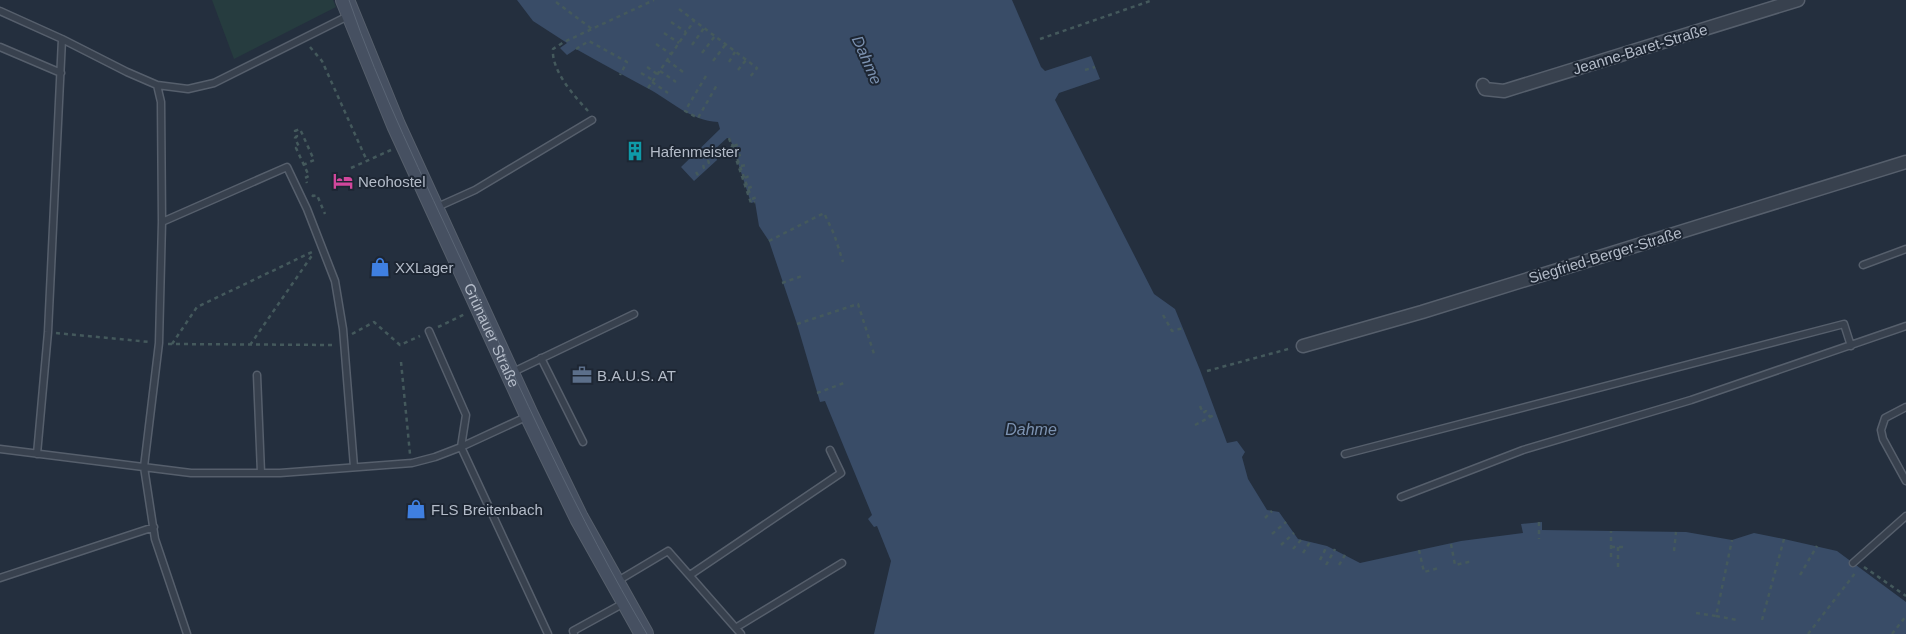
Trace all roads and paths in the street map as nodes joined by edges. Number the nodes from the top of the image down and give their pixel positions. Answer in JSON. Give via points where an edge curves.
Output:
{"nodes":[{"id":1,"x":654,"y":0,"type":"edge"},
{"id":2,"x":1153,"y":0,"type":"edge"},
{"id":3,"x":1798,"y":0,"type":"edge"},
{"id":4,"x":556,"y":2,"type":"dead end"},
{"id":5,"x":347,"y":7,"type":"edge"},
{"id":6,"x":679,"y":9,"type":"dead end"},
{"id":7,"x":0,"y":12,"type":"edge"},
{"id":8,"x":694,"y":21,"type":"junction"},
{"id":9,"x":671,"y":22,"type":"dead end"},
{"id":10,"x":704,"y":28,"type":"junction"},
{"id":11,"x":592,"y":29,"type":"junction"},
{"id":12,"x":686,"y":32,"type":"dead end"},
{"id":13,"x":664,"y":33,"type":"dead end"},
{"id":14,"x":305,"y":36,"type":"junction"},
{"id":15,"x":714,"y":36,"type":"dead end"},
{"id":16,"x":1040,"y":38,"type":"dead end"},
{"id":17,"x":62,"y":39,"type":"junction"},
{"id":18,"x":679,"y":43,"type":"junction"},
{"id":19,"x":656,"y":44,"type":"dead end"},
{"id":20,"x":726,"y":44,"type":"dead end"},
{"id":21,"x":692,"y":45,"type":"dead end"},
{"id":22,"x":0,"y":47,"type":"edge"},
{"id":23,"x":576,"y":49,"type":"dead end"},
{"id":24,"x":735,"y":52,"type":"dead end"},
{"id":25,"x":702,"y":53,"type":"dead end"},
{"id":26,"x":671,"y":54,"type":"dead end"},
{"id":27,"x":667,"y":60,"type":"dead end"},
{"id":28,"x":714,"y":60,"type":"dead end"},
{"id":29,"x":746,"y":60,"type":"dead end"},
{"id":30,"x":729,"y":62,"type":"dead end"},
{"id":31,"x":647,"y":67,"type":"dead end"},
{"id":32,"x":1095,"y":67,"type":"dead end"},
{"id":33,"x":738,"y":70,"type":"dead end"},
{"id":34,"x":1085,"y":70,"type":"dead end"},
{"id":35,"x":683,"y":72,"type":"dead end"},
{"id":36,"x":61,"y":73,"type":"junction"},
{"id":37,"x":641,"y":73,"type":"dead end"},
{"id":38,"x":620,"y":75,"type":"dead end"},
{"id":39,"x":706,"y":76,"type":"dead end"},
{"id":40,"x":750,"y":77,"type":"dead end"},
{"id":41,"x":652,"y":81,"type":"junction"},
{"id":42,"x":676,"y":82,"type":"dead end"},
{"id":43,"x":718,"y":83,"type":"dead end"},
{"id":44,"x":157,"y":85,"type":"junction"},
{"id":45,"x":1483,"y":85,"type":"dead end"},
{"id":46,"x":648,"y":88,"type":"dead end"},
{"id":47,"x":668,"y":94,"type":"dead end"},
{"id":48,"x":592,"y":120,"type":"joint"},
{"id":49,"x":730,"y":138,"type":"dead end"},
{"id":50,"x":739,"y":144,"type":"dead end"},
{"id":51,"x":733,"y":145,"type":"junction"},
{"id":52,"x":392,"y":150,"type":"dead end"},
{"id":53,"x":743,"y":154,"type":"dead end"},
{"id":54,"x":737,"y":156,"type":"junction"},
{"id":55,"x":708,"y":160,"type":"dead end"},
{"id":56,"x":368,"y":161,"type":"junction"},
{"id":57,"x":1906,"y":162,"type":"edge"},
{"id":58,"x":304,"y":165,"type":"junction"},
{"id":59,"x":703,"y":165,"type":"dead end"},
{"id":60,"x":746,"y":165,"type":"dead end"},
{"id":61,"x":710,"y":166,"type":"dead end"},
{"id":62,"x":741,"y":166,"type":"junction"},
{"id":63,"x":351,"y":168,"type":"dead end"},
{"id":64,"x":705,"y":171,"type":"dead end"},
{"id":65,"x":696,"y":172,"type":"dead end"},
{"id":66,"x":751,"y":175,"type":"dead end"},
{"id":67,"x":699,"y":177,"type":"dead end"},
{"id":68,"x":745,"y":178,"type":"junction"},
{"id":69,"x":754,"y":186,"type":"dead end"},
{"id":70,"x":748,"y":188,"type":"junction"},
{"id":71,"x":757,"y":197,"type":"dead end"},
{"id":72,"x":753,"y":201,"type":"junction"},
{"id":73,"x":434,"y":208,"type":"junction"},
{"id":74,"x":325,"y":214,"type":"dead end"},
{"id":75,"x":162,"y":222,"type":"junction"},
{"id":76,"x":769,"y":241,"type":"dead end"},
{"id":77,"x":1906,"y":249,"type":"edge"},
{"id":78,"x":843,"y":262,"type":"dead end"},
{"id":79,"x":1863,"y":265,"type":"dead end"},
{"id":80,"x":802,"y":276,"type":"dead end"},
{"id":81,"x":782,"y":283,"type":"dead end"},
{"id":82,"x":465,"y":314,"type":"dead end"},
{"id":83,"x":634,"y":314,"type":"dead end"},
{"id":84,"x":1163,"y":314,"type":"dead end"},
{"id":85,"x":797,"y":324,"type":"dead end"},
{"id":86,"x":1906,"y":326,"type":"edge"},
{"id":87,"x":1183,"y":328,"type":"dead end"},
{"id":88,"x":48,"y":332,"type":"junction"},
{"id":89,"x":429,"y":332,"type":"junction"},
{"id":90,"x":343,"y":336,"type":"junction"},
{"id":91,"x":159,"y":343,"type":"junction"},
{"id":92,"x":172,"y":344,"type":"junction"},
{"id":93,"x":250,"y":345,"type":"junction"},
{"id":94,"x":344,"y":345,"type":"junction"},
{"id":95,"x":1303,"y":346,"type":"joint"},
{"id":96,"x":1851,"y":346,"type":"junction"},
{"id":97,"x":875,"y":357,"type":"dead end"},
{"id":98,"x":541,"y":358,"type":"junction"},
{"id":99,"x":401,"y":362,"type":"dead end"},
{"id":100,"x":1207,"y":371,"type":"dead end"},
{"id":101,"x":510,"y":373,"type":"junction"},
{"id":102,"x":257,"y":375,"type":"dead end"},
{"id":103,"x":844,"y":384,"type":"dead end"},
{"id":104,"x":817,"y":393,"type":"dead end"},
{"id":105,"x":1200,"y":406,"type":"dead end"},
{"id":106,"x":1906,"y":407,"type":"edge"},
{"id":107,"x":1216,"y":414,"type":"dead end"},
{"id":108,"x":529,"y":415,"type":"junction"},
{"id":109,"x":1210,"y":417,"type":"junction"},
{"id":110,"x":1195,"y":425,"type":"dead end"},
{"id":111,"x":583,"y":442,"type":"dead end"},
{"id":112,"x":461,"y":447,"type":"junction"},
{"id":113,"x":0,"y":449,"type":"edge"},
{"id":114,"x":830,"y":450,"type":"dead end"},
{"id":115,"x":36,"y":454,"type":"junction"},
{"id":116,"x":1345,"y":454,"type":"dead end"},
{"id":117,"x":412,"y":463,"type":"junction"},
{"id":118,"x":144,"y":467,"type":"junction"},
{"id":119,"x":354,"y":467,"type":"junction"},
{"id":120,"x":261,"y":473,"type":"junction"},
{"id":121,"x":1906,"y":481,"type":"edge"},
{"id":122,"x":1401,"y":497,"type":"dead end"},
{"id":123,"x":1272,"y":511,"type":"dead end"},
{"id":124,"x":1906,"y":516,"type":"edge"},
{"id":125,"x":1265,"y":518,"type":"dead end"},
{"id":126,"x":1286,"y":522,"type":"dead end"},
{"id":127,"x":1539,"y":522,"type":"dead end"},
{"id":128,"x":1903,"y":522,"type":"edge"},
{"id":129,"x":154,"y":528,"type":"junction"},
{"id":130,"x":1612,"y":531,"type":"dead end"},
{"id":131,"x":1676,"y":532,"type":"dead end"},
{"id":132,"x":1294,"y":533,"type":"dead end"},
{"id":133,"x":1272,"y":534,"type":"dead end"},
{"id":134,"x":1539,"y":539,"type":"dead end"},
{"id":135,"x":1784,"y":539,"type":"dead end"},
{"id":136,"x":1301,"y":540,"type":"dead end"},
{"id":137,"x":1732,"y":540,"type":"dead end"},
{"id":138,"x":1310,"y":542,"type":"dead end"},
{"id":139,"x":1450,"y":544,"type":"dead end"},
{"id":140,"x":1281,"y":545,"type":"dead end"},
{"id":141,"x":1327,"y":546,"type":"dead end"},
{"id":142,"x":1817,"y":546,"type":"dead end"},
{"id":143,"x":1611,"y":547,"type":"junction"},
{"id":144,"x":1618,"y":547,"type":"junction"},
{"id":145,"x":1627,"y":547,"type":"dead end"},
{"id":146,"x":1293,"y":549,"type":"dead end"},
{"id":147,"x":1335,"y":549,"type":"dead end"},
{"id":148,"x":1419,"y":550,"type":"dead end"},
{"id":149,"x":1674,"y":552,"type":"dead end"},
{"id":150,"x":1303,"y":553,"type":"dead end"},
{"id":151,"x":1345,"y":555,"type":"dead end"},
{"id":152,"x":1611,"y":556,"type":"dead end"},
{"id":153,"x":1320,"y":560,"type":"dead end"},
{"id":154,"x":1473,"y":561,"type":"dead end"},
{"id":155,"x":1854,"y":561,"type":"joint"},
{"id":156,"x":842,"y":563,"type":"dead end"},
{"id":157,"x":1326,"y":565,"type":"dead end"},
{"id":158,"x":1339,"y":565,"type":"dead end"},
{"id":159,"x":1439,"y":568,"type":"dead end"},
{"id":160,"x":1860,"y":568,"type":"dead end"},
{"id":161,"x":1618,"y":571,"type":"dead end"},
{"id":162,"x":690,"y":575,"type":"junction"},
{"id":163,"x":1800,"y":575,"type":"dead end"},
{"id":164,"x":0,"y":578,"type":"edge"},
{"id":165,"x":615,"y":583,"type":"junction"},
{"id":166,"x":1906,"y":596,"type":"edge"},
{"id":167,"x":625,"y":602,"type":"junction"},
{"id":168,"x":1696,"y":613,"type":"dead end"},
{"id":169,"x":1716,"y":616,"type":"junction"},
{"id":170,"x":1906,"y":616,"type":"edge"},
{"id":171,"x":1737,"y":620,"type":"dead end"},
{"id":172,"x":1762,"y":620,"type":"dead end"},
{"id":173,"x":737,"y":627,"type":"junction"},
{"id":174,"x":187,"y":634,"type":"edge"},
{"id":175,"x":548,"y":634,"type":"edge"},
{"id":176,"x":574,"y":634,"type":"edge"},
{"id":177,"x":644,"y":634,"type":"edge"},
{"id":178,"x":742,"y":634,"type":"edge"},
{"id":179,"x":1808,"y":634,"type":"edge"},
{"id":180,"x":1892,"y":634,"type":"edge"}],
"edges":[{"from":1,"to":11,"type":"path"},
{"from":2,"to":16,"type":"path"},
{"from":3,"to":45,"type":"street","name":"Jeanne-Baret-Straße","via":[[1504,91],[1485,89]]},
{"from":4,"to":11,"type":"path"},
{"from":5,"to":14,"type":"lane"},
{"from":5,"to":73,"type":"main road","name":"Grünauer Straße"},
{"from":6,"to":8,"type":"path"},
{"from":7,"to":17,"type":"lane"},
{"from":8,"to":10,"type":"path"},
{"from":8,"to":18,"type":"path"},
{"from":9,"to":12,"type":"path"},
{"from":10,"to":21,"type":"path"},
{"from":10,"to":40,"type":"path","via":[[757,68]]},
{"from":11,"to":48,"type":"path","via":[[553,49],[552,57],[569,90]]},
{"from":13,"to":18,"type":"path"},
{"from":14,"to":44,"type":"lane","via":[[214,83],[188,89]]},
{"from":14,"to":56,"type":"path","via":[[310,48],[322,61]]},
{"from":15,"to":25,"type":"path"},
{"from":17,"to":36,"type":"lane"},
{"from":17,"to":44,"type":"lane"},
{"from":18,"to":41,"type":"path"},
{"from":19,"to":26,"type":"path"},
{"from":20,"to":28,"type":"path"},
{"from":22,"to":36,"type":"lane"},
{"from":23,"to":38,"type":"path","via":[[590,41],[627,62]]},
{"from":24,"to":30,"type":"path"},
{"from":27,"to":35,"type":"path"},
{"from":29,"to":33,"type":"path"},
{"from":31,"to":42,"type":"path"},
{"from":32,"to":34,"type":"path"},
{"from":36,"to":88,"type":"lane"},
{"from":37,"to":41,"type":"path"},
{"from":39,"to":43,"type":"path","via":[[685,111],[698,118]]},
{"from":41,"to":46,"type":"path"},
{"from":41,"to":47,"type":"path"},
{"from":44,"to":75,"type":"lane","via":[[161,102]]},
{"from":48,"to":73,"type":"lane","via":[[475,190]]},
{"from":49,"to":51,"type":"path"},
{"from":50,"to":51,"type":"path"},
{"from":51,"to":54,"type":"path"},
{"from":51,"to":72,"type":"path","via":[[751,203]]},
{"from":52,"to":56,"type":"path"},
{"from":53,"to":54,"type":"path"},
{"from":54,"to":62,"type":"path"},
{"from":55,"to":61,"type":"path"},
{"from":56,"to":63,"type":"path"},
{"from":57,"to":95,"type":"street","name":"Siegfried-Berger-Straße"},
{"from":58,"to":58,"type":"path","via":[[296,148],[299,147],[295,131],[300,129],[314,160]]},
{"from":58,"to":74,"type":"path","via":[[309,176],[305,178]]},
{"from":59,"to":64,"type":"path"},
{"from":60,"to":62,"type":"path"},
{"from":62,"to":68,"type":"path"},
{"from":65,"to":67,"type":"path"},
{"from":66,"to":68,"type":"path"},
{"from":68,"to":70,"type":"path"},
{"from":69,"to":70,"type":"path"},
{"from":70,"to":72,"type":"path"},
{"from":71,"to":72,"type":"path"},
{"from":73,"to":101,"type":"main road","name":"Grünauer Straße"},
{"from":75,"to":90,"type":"lane","via":[[287,167],[335,281]]},
{"from":75,"to":91,"type":"lane"},
{"from":76,"to":78,"type":"path","via":[[824,214]]},
{"from":77,"to":79,"type":"lane"},
{"from":80,"to":81,"type":"path"},
{"from":82,"to":89,"type":"path"},
{"from":83,"to":98,"type":"lane"},
{"from":84,"to":87,"type":"path","via":[[1172,331]]},
{"from":85,"to":97,"type":"path","via":[[858,304]]},
{"from":86,"to":96,"type":"lane"},
{"from":88,"to":91,"type":"path"},
{"from":88,"to":115,"type":"lane"},
{"from":89,"to":90,"type":"path","via":[[400,345],[374,322]]},
{"from":89,"to":112,"type":"lane","via":[[466,416]]},
{"from":90,"to":94,"type":"lane"},
{"from":91,"to":92,"type":"path"},
{"from":91,"to":118,"type":"lane"},
{"from":92,"to":93,"type":"path"},
{"from":92,"to":93,"type":"path","via":[[197,307],[316,250]]},
{"from":93,"to":94,"type":"path"},
{"from":94,"to":119,"type":"lane"},
{"from":95,"to":100,"type":"path"},
{"from":96,"to":116,"type":"lane","via":[[1844,324]]},
{"from":96,"to":122,"type":"lane","via":[[1691,400],[1523,450]]},
{"from":98,"to":101,"type":"lane"},
{"from":98,"to":111,"type":"lane"},
{"from":99,"to":117,"type":"path"},
{"from":101,"to":108,"type":"main road","name":"Grünauer Straße"},
{"from":102,"to":120,"type":"lane"},
{"from":103,"to":104,"type":"path"},
{"from":105,"to":109,"type":"path"},
{"from":106,"to":121,"type":"lane","via":[[1885,418],[1881,430]]},
{"from":107,"to":109,"type":"path"},
{"from":108,"to":112,"type":"lane"},
{"from":108,"to":165,"type":"main road","name":"Grünauer Straße"},
{"from":109,"to":110,"type":"path"},
{"from":112,"to":117,"type":"lane"},
{"from":112,"to":175,"type":"lane"},
{"from":113,"to":115,"type":"lane"},
{"from":114,"to":162,"type":"lane","via":[[841,473]]},
{"from":115,"to":118,"type":"lane"},
{"from":117,"to":119,"type":"lane"},
{"from":118,"to":120,"type":"lane","via":[[191,473]]},
{"from":118,"to":129,"type":"lane"},
{"from":119,"to":120,"type":"lane"},
{"from":123,"to":125,"type":"path"},
{"from":124,"to":128,"type":"lane"},
{"from":126,"to":133,"type":"path"},
{"from":127,"to":134,"type":"path"},
{"from":128,"to":155,"type":"lane"},
{"from":129,"to":164,"type":"lane"},
{"from":129,"to":174,"type":"lane"},
{"from":130,"to":143,"type":"path"},
{"from":131,"to":149,"type":"path"},
{"from":132,"to":140,"type":"path"},
{"from":135,"to":172,"type":"path"},
{"from":136,"to":146,"type":"path"},
{"from":137,"to":169,"type":"path"},
{"from":138,"to":150,"type":"path"},
{"from":139,"to":154,"type":"path","via":[[1455,565]]},
{"from":141,"to":153,"type":"path"},
{"from":142,"to":163,"type":"path"},
{"from":143,"to":144,"type":"path"},
{"from":143,"to":152,"type":"path"},
{"from":144,"to":145,"type":"path"},
{"from":144,"to":161,"type":"path"},
{"from":147,"to":157,"type":"path"},
{"from":148,"to":159,"type":"path","via":[[1424,572]]},
{"from":151,"to":158,"type":"path"},
{"from":155,"to":166,"type":"path"},
{"from":156,"to":173,"type":"lane"},
{"from":160,"to":179,"type":"path"},
{"from":162,"to":165,"type":"lane","via":[[668,551]]},
{"from":162,"to":173,"type":"lane"},
{"from":165,"to":167,"type":"main road","name":"Grünauer Straße"},
{"from":167,"to":176,"type":"lane","via":[[573,631]]},
{"from":167,"to":177,"type":"main road","name":"Grünauer Straße"},
{"from":168,"to":169,"type":"path"},
{"from":169,"to":171,"type":"path"},
{"from":170,"to":180,"type":"path"},
{"from":173,"to":178,"type":"lane"}]}
